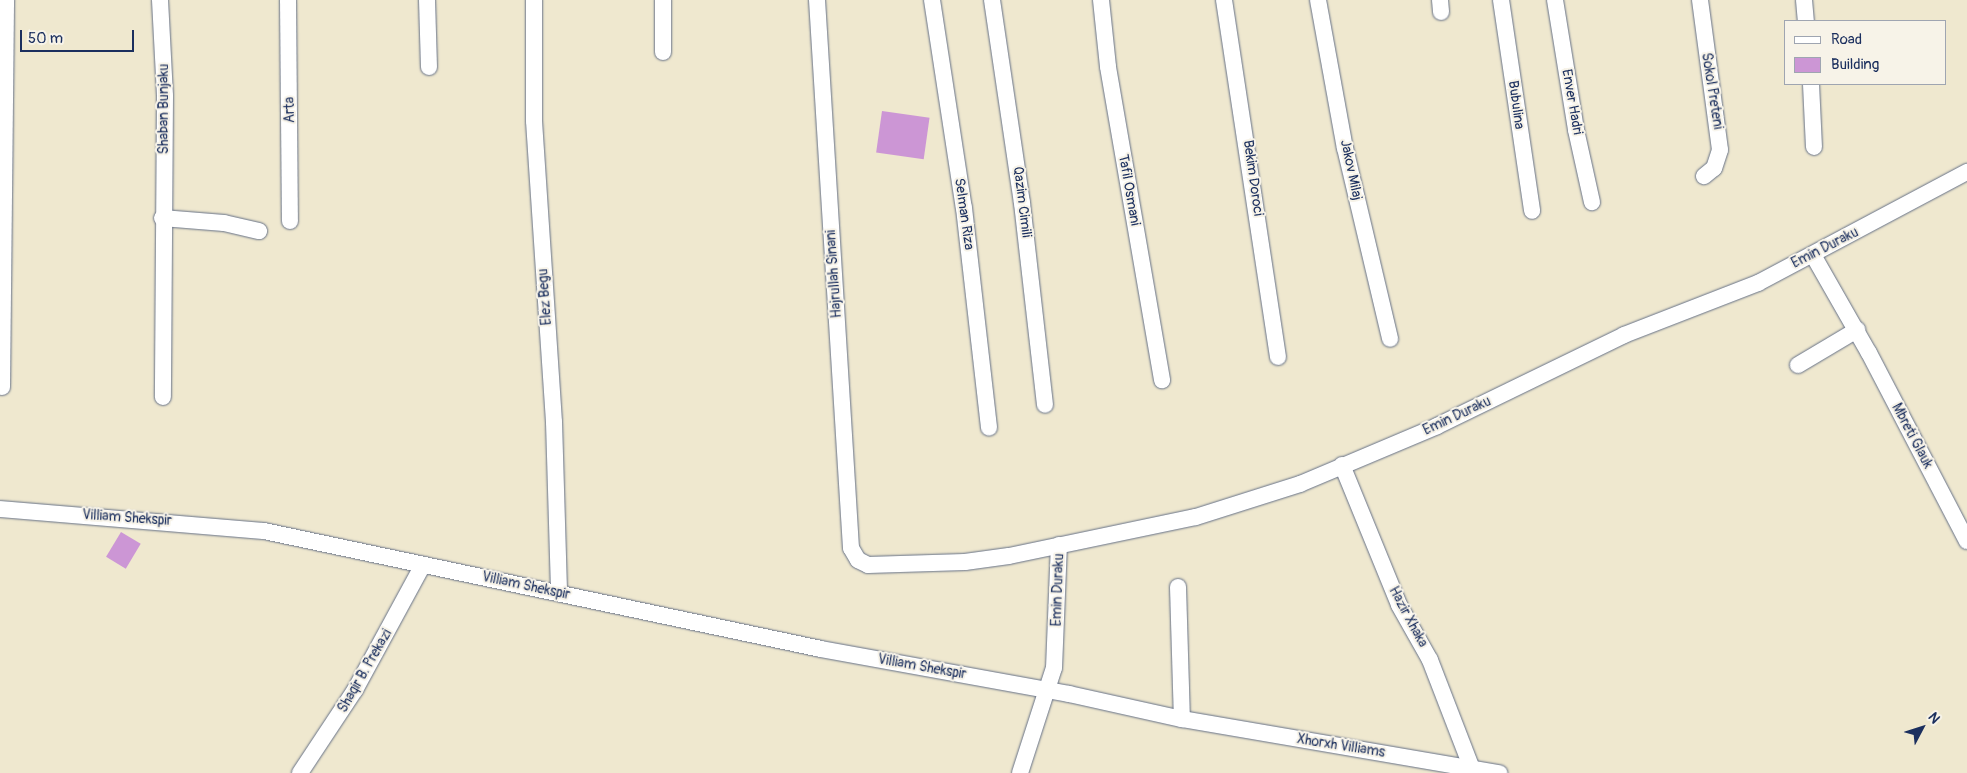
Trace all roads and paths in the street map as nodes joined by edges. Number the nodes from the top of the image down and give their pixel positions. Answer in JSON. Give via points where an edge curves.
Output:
{"nodes":[{"id":1,"x":6,"y":0,"type":"edge"},
{"id":2,"x":160,"y":0,"type":"edge"},
{"id":3,"x":288,"y":0,"type":"edge"},
{"id":4,"x":427,"y":0,"type":"edge"},
{"id":5,"x":534,"y":0,"type":"edge"},
{"id":6,"x":663,"y":0,"type":"edge"},
{"id":7,"x":817,"y":0,"type":"edge"},
{"id":8,"x":932,"y":0,"type":"edge"},
{"id":9,"x":992,"y":0,"type":"edge"},
{"id":10,"x":1101,"y":0,"type":"edge"},
{"id":11,"x":1224,"y":0,"type":"edge"},
{"id":12,"x":1318,"y":0,"type":"edge"},
{"id":13,"x":1327,"y":0,"type":"edge"},
{"id":14,"x":1501,"y":0,"type":"edge"},
{"id":15,"x":1556,"y":0,"type":"edge"},
{"id":16,"x":1700,"y":0,"type":"edge"},
{"id":17,"x":1804,"y":0,"type":"edge"},
{"id":18,"x":1806,"y":20,"type":"edge"},
{"id":19,"x":663,"y":52,"type":"dead end"},
{"id":20,"x":429,"y":67,"type":"dead end"},
{"id":21,"x":1811,"y":85,"type":"edge"},
{"id":22,"x":1814,"y":147,"type":"dead end"},
{"id":23,"x":1967,"y":172,"type":"edge"},
{"id":24,"x":1704,"y":176,"type":"dead end"},
{"id":25,"x":1592,"y":202,"type":"dead end"},
{"id":26,"x":1532,"y":211,"type":"dead end"},
{"id":27,"x":162,"y":218,"type":"junction"},
{"id":28,"x":290,"y":221,"type":"dead end"},
{"id":29,"x":259,"y":231,"type":"dead end"},
{"id":30,"x":1814,"y":255,"type":"junction"},
{"id":31,"x":1390,"y":302,"type":"dead end"},
{"id":32,"x":1856,"y":330,"type":"junction"},
{"id":33,"x":1390,"y":340,"type":"dead end"},
{"id":34,"x":1278,"y":356,"type":"dead end"},
{"id":35,"x":1798,"y":365,"type":"dead end"},
{"id":36,"x":1162,"y":380,"type":"dead end"},
{"id":37,"x":2,"y":388,"type":"dead end"},
{"id":38,"x":163,"y":397,"type":"dead end"},
{"id":39,"x":1046,"y":405,"type":"dead end"},
{"id":40,"x":989,"y":428,"type":"dead end"},
{"id":41,"x":1342,"y":466,"type":"junction"},
{"id":42,"x":0,"y":509,"type":"edge"},
{"id":43,"x":1967,"y":541,"type":"edge"},
{"id":44,"x":1059,"y":544,"type":"junction"},
{"id":45,"x":423,"y":565,"type":"junction"},
{"id":46,"x":1178,"y":587,"type":"dead end"},
{"id":47,"x":559,"y":593,"type":"junction"},
{"id":48,"x":1048,"y":690,"type":"junction"},
{"id":49,"x":1182,"y":719,"type":"junction"},
{"id":50,"x":1422,"y":766,"type":"edge"},
{"id":51,"x":1472,"y":768,"type":"junction"},
{"id":52,"x":300,"y":773,"type":"edge"},
{"id":53,"x":1020,"y":773,"type":"edge"},
{"id":54,"x":1499,"y":773,"type":"edge"}],
"edges":[{"from":1,"to":37,"type":"street"},
{"from":2,"to":27,"type":"street","name":"Shaban Bunjaku","via":[[165,96]]},
{"from":3,"to":28,"type":"street","name":"Arta"},
{"from":4,"to":20,"type":"street"},
{"from":5,"to":47,"type":"street","name":"Elez Begu","via":[[534,121],[554,422]]},
{"from":6,"to":19,"type":"street"},
{"from":7,"to":44,"type":"street","name":"Hajrullah Sinani","via":[[851,548],[858,560],[868,565],[917,565],[1008,556]]},
{"from":8,"to":40,"type":"street","name":"Selman Riza","via":[[962,199]]},
{"from":9,"to":39,"type":"street","name":"Qazim Cimili","via":[[1022,203]]},
{"from":10,"to":36,"type":"street","name":"Tafil Osmani","via":[[1108,67]]},
{"from":11,"to":34,"type":"street","name":"Bekim Doroci"},
{"from":12,"to":33,"type":"street","name":"Jakov Milaj","via":[[1347,157]]},
{"from":13,"to":31,"type":"street","via":[[1353,148]]},
{"from":14,"to":26,"type":"street","name":"Bubulina"},
{"from":15,"to":25,"type":"street","name":"Enver Hadri","via":[[1576,130]]},
{"from":16,"to":24,"type":"street","name":"Sokol Preteni","via":[[1720,150],[1719,161]]},
{"from":17,"to":18,"type":"street"},
{"from":21,"to":22,"type":"street"},
{"from":23,"to":30,"type":"street","name":"Emin Duraku"},
{"from":27,"to":29,"type":"street","via":[[224,223]]},
{"from":27,"to":38,"type":"street","name":"Shaban Bunjaku"},
{"from":30,"to":32,"type":"street","name":"Mbreti Glauk"},
{"from":30,"to":41,"type":"street","name":"Emin Duraku","via":[[1758,283],[1624,335],[1437,426]]},
{"from":32,"to":35,"type":"street"},
{"from":32,"to":43,"type":"street","name":"Mbreti Glauk"},
{"from":41,"to":44,"type":"street","name":"Emin Duraku","via":[[1300,484],[1214,512]]},
{"from":41,"to":51,"type":"street","name":"Hazir Xhaka","via":[[1399,605],[1434,668]]},
{"from":42,"to":45,"type":"street","name":"Villiam Shekspir","via":[[238,527]]},
{"from":44,"to":48,"type":"street","name":"Emin Duraku","via":[[1055,654]]},
{"from":45,"to":47,"type":"street","name":"Villiam Shekspir"},
{"from":45,"to":52,"type":"street","name":"Shaqir B. Prekazi","via":[[354,690]]},
{"from":46,"to":49,"type":"street"},
{"from":47,"to":48,"type":"street","name":"Villiam Shekspir","via":[[812,647]]},
{"from":48,"to":49,"type":"street","name":"Xhorxh Villiams"},
{"from":48,"to":53,"type":"street","name":"Emin Duraku","via":[[1031,731]]},
{"from":49,"to":50,"type":"street","name":"Xhorxh Villiams"},
{"from":50,"to":51,"type":"street","name":"Xhorxh Villiams"},
{"from":51,"to":54,"type":"street","name":"Xhorxh Villiams"}]}
